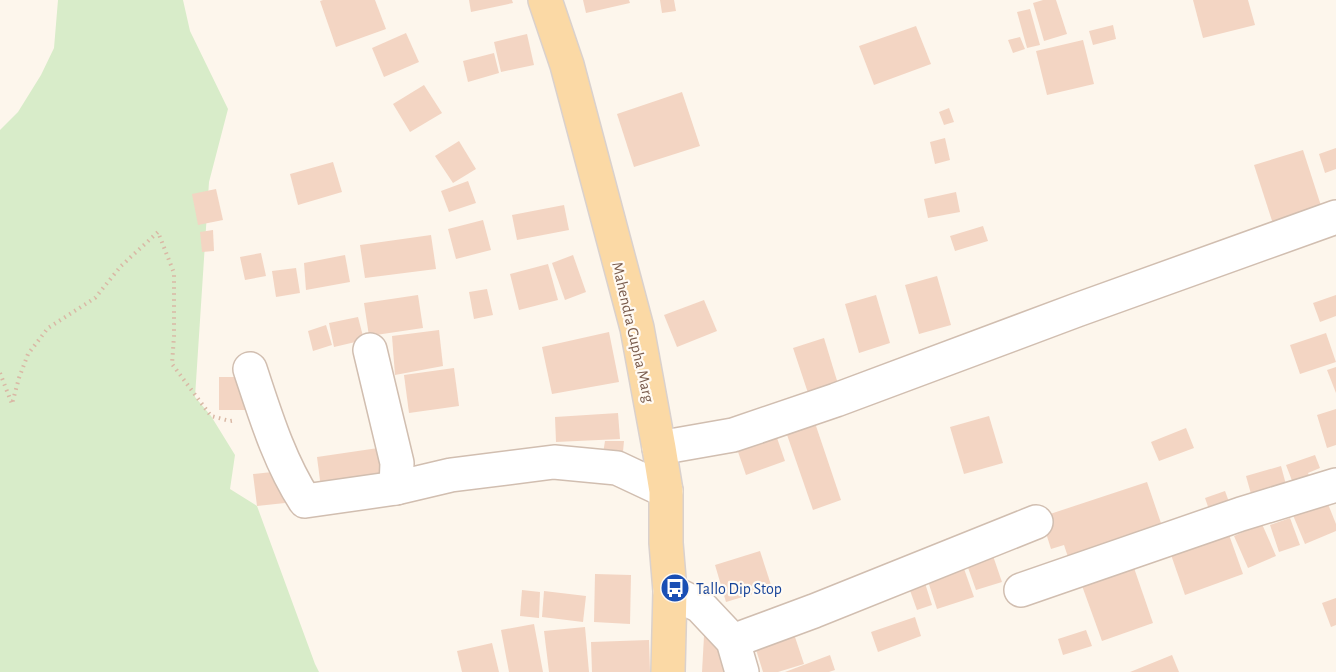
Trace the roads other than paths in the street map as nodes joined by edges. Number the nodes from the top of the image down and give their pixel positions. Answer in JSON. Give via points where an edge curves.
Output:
{"nodes":[{"id":1,"x":545,"y":0,"type":"edge"},
{"id":2,"x":1336,"y":217,"type":"edge"},
{"id":3,"x":370,"y":350,"type":"dead end"},
{"id":4,"x":250,"y":369,"type":"dead end"},
{"id":5,"x":659,"y":448,"type":"junction"},
{"id":6,"x":1336,"y":485,"type":"edge"},
{"id":7,"x":396,"y":488,"type":"junction"},
{"id":8,"x":666,"y":491,"type":"junction"},
{"id":9,"x":1036,"y":522,"type":"dead end"},
{"id":10,"x":1021,"y":590,"type":"dead end"},
{"id":11,"x":670,"y":591,"type":"junction"},
{"id":12,"x":733,"y":641,"type":"junction"},
{"id":13,"x":668,"y":672,"type":"edge"},
{"id":14,"x":742,"y":672,"type":"edge"}],
"edges":[{"from":1,"to":5,"type":"main road","name":"Mahendra Gupha Marg","via":[[567,65],[637,328]]},
{"from":2,"to":5,"type":"street","via":[[837,400],[733,435]]},
{"from":3,"to":7,"type":"street","via":[[397,463]]},
{"from":4,"to":7,"type":"street","via":[[266,420],[305,501]]},
{"from":5,"to":8,"type":"main road","name":"Mahendra Gupha Marg"},
{"from":6,"to":10,"type":"street"},
{"from":7,"to":8,"type":"street","via":[[554,462],[616,468]]},
{"from":8,"to":11,"type":"main road","name":"Mahendra Gupha Marg"},
{"from":9,"to":12,"type":"street"},
{"from":11,"to":12,"type":"street","via":[[700,606]]},
{"from":11,"to":13,"type":"main road","name":"Mahendra Gupha Marg"},
{"from":12,"to":14,"type":"street"}]}
